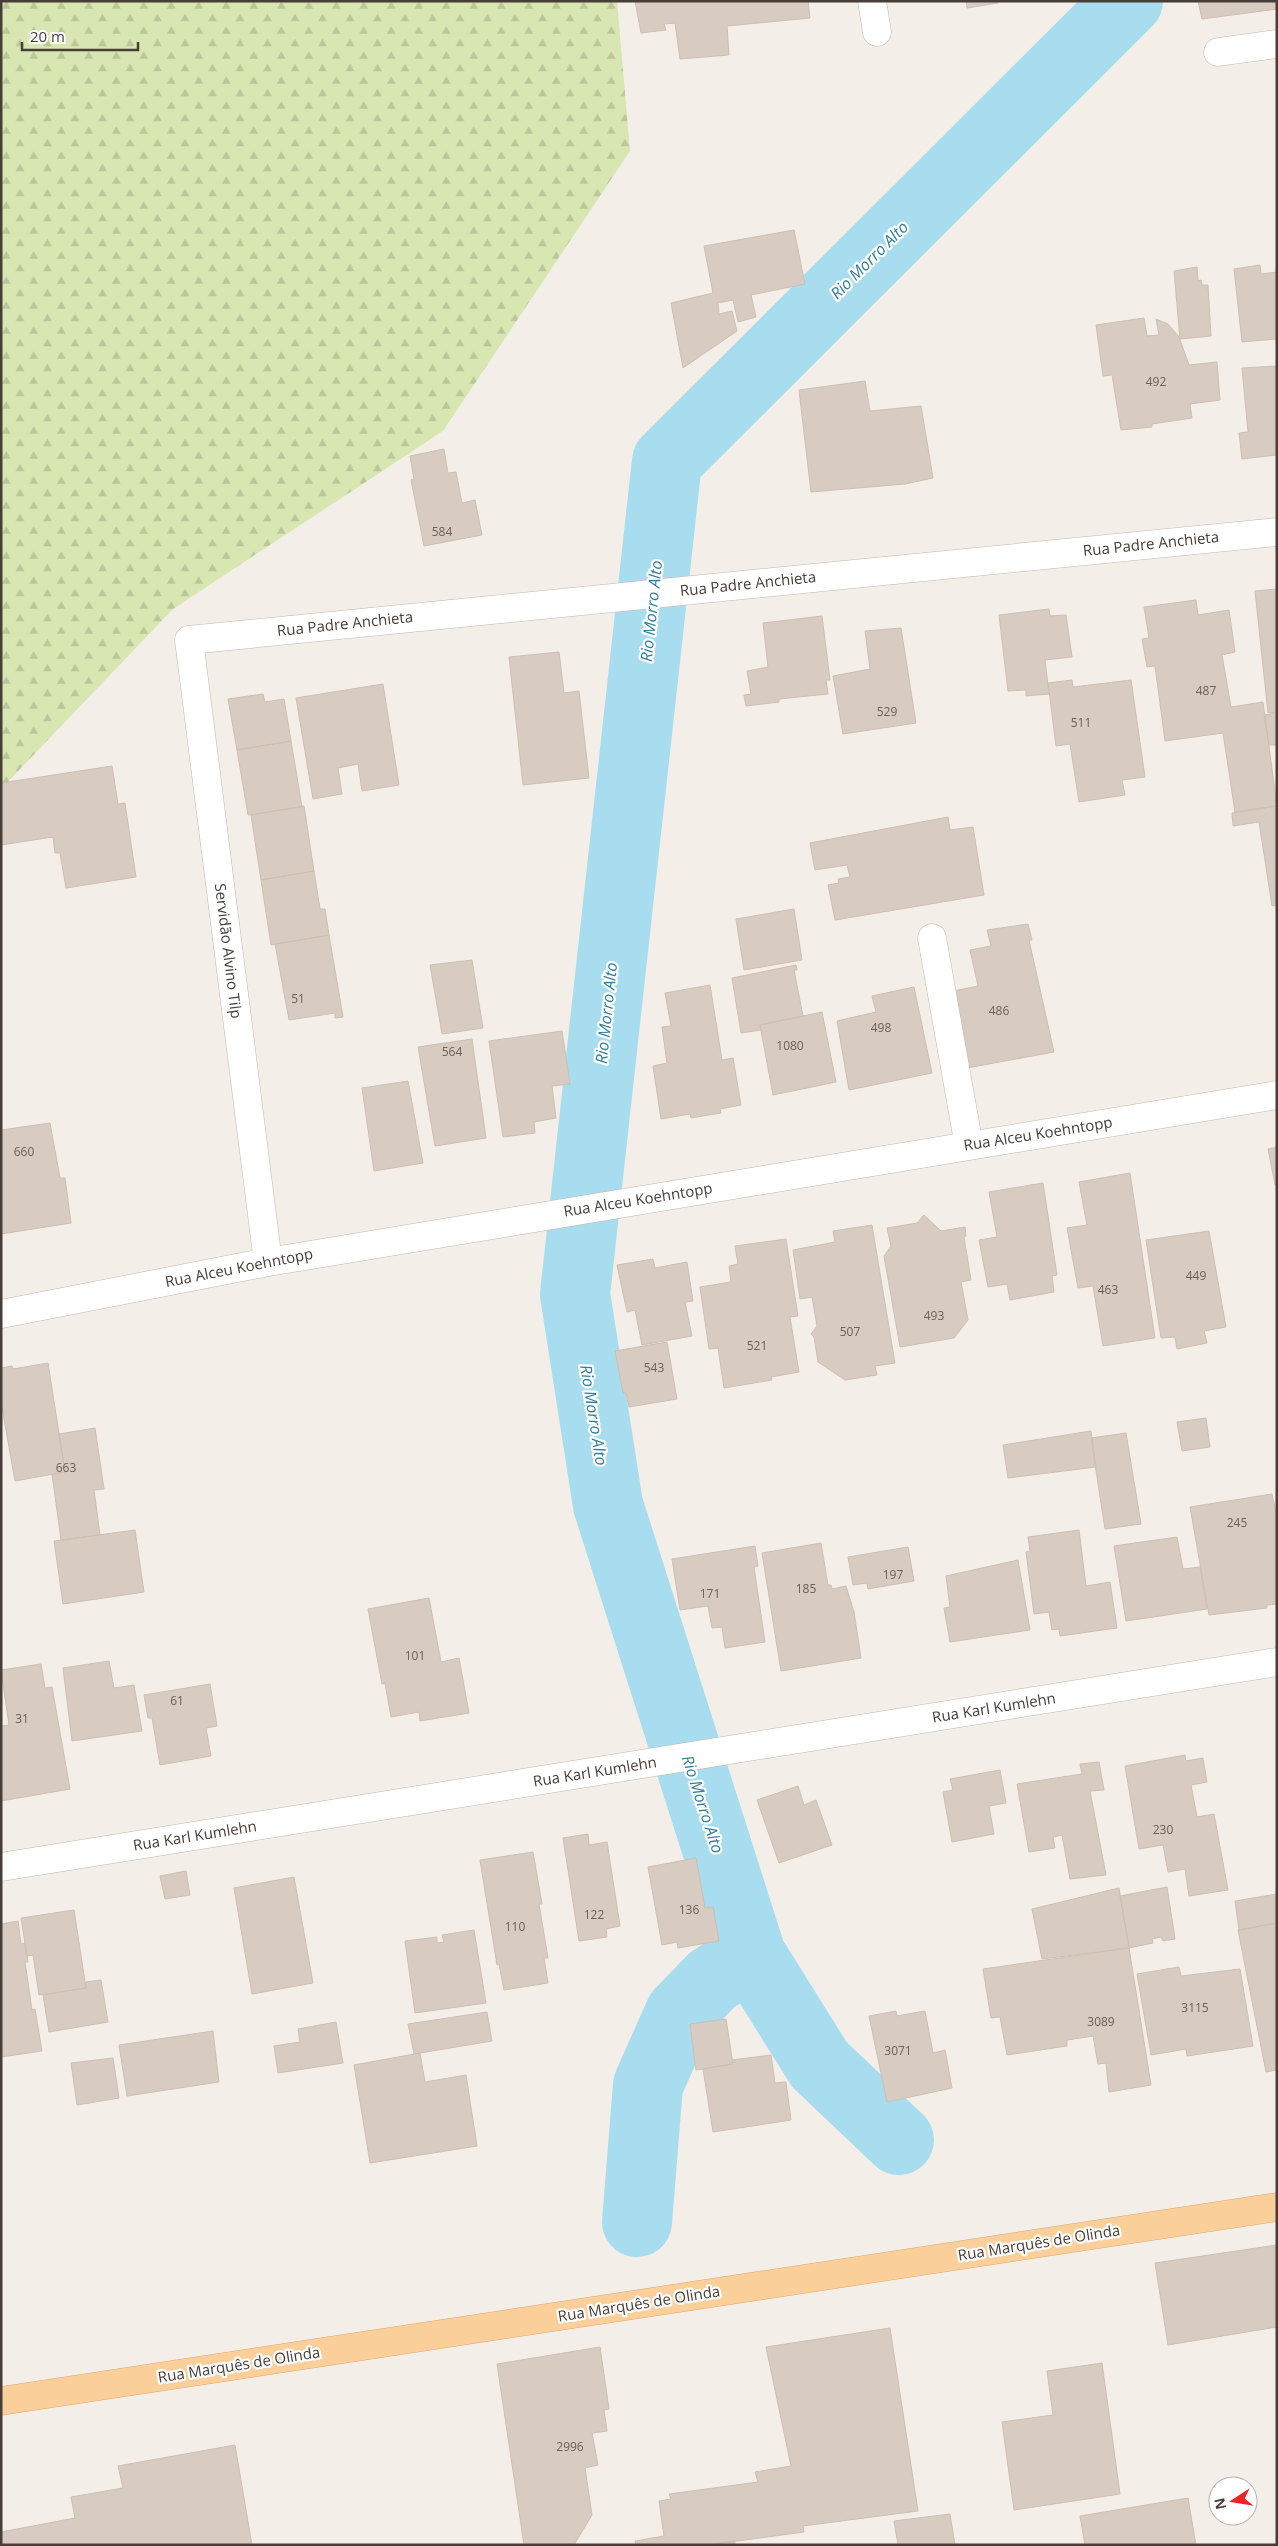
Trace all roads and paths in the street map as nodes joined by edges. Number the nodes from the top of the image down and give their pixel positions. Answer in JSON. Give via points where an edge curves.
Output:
{"nodes":[{"id":1,"x":872,"y":1,"type":"edge"},
{"id":2,"x":877,"y":32,"type":"dead end"},
{"id":3,"x":1277,"y":44,"type":"edge"},
{"id":4,"x":1218,"y":52,"type":"dead end"},
{"id":5,"x":1277,"y":532,"type":"edge"},
{"id":6,"x":189,"y":640,"type":"joint"},
{"id":7,"x":932,"y":938,"type":"dead end"},
{"id":8,"x":1277,"y":1095,"type":"edge"},
{"id":9,"x":969,"y":1146,"type":"junction"},
{"id":10,"x":268,"y":1262,"type":"junction"},
{"id":11,"x":1,"y":1314,"type":"edge"},
{"id":12,"x":1277,"y":1662,"type":"edge"},
{"id":13,"x":1,"y":1867,"type":"edge"},
{"id":14,"x":1277,"y":2207,"type":"edge"},
{"id":15,"x":1,"y":2402,"type":"edge"}],
"edges":[{"from":1,"to":2,"type":"street"},
{"from":3,"to":4,"type":"street"},
{"from":5,"to":6,"type":"street","name":"Rua Padre Anchieta"},
{"from":6,"to":10,"type":"street","name":"Servidão Alvino Tilp"},
{"from":7,"to":9,"type":"street"},
{"from":8,"to":9,"type":"street","name":"Rua Alceu Koehntopp"},
{"from":9,"to":10,"type":"street","name":"Rua Alceu Koehntopp"},
{"from":10,"to":11,"type":"street","name":"Rua Alceu Koehntopp"},
{"from":12,"to":13,"type":"street","name":"Rua Karl Kumlehn"},
{"from":14,"to":15,"type":"main road","name":"Rua Marquês de Olinda"}]}
